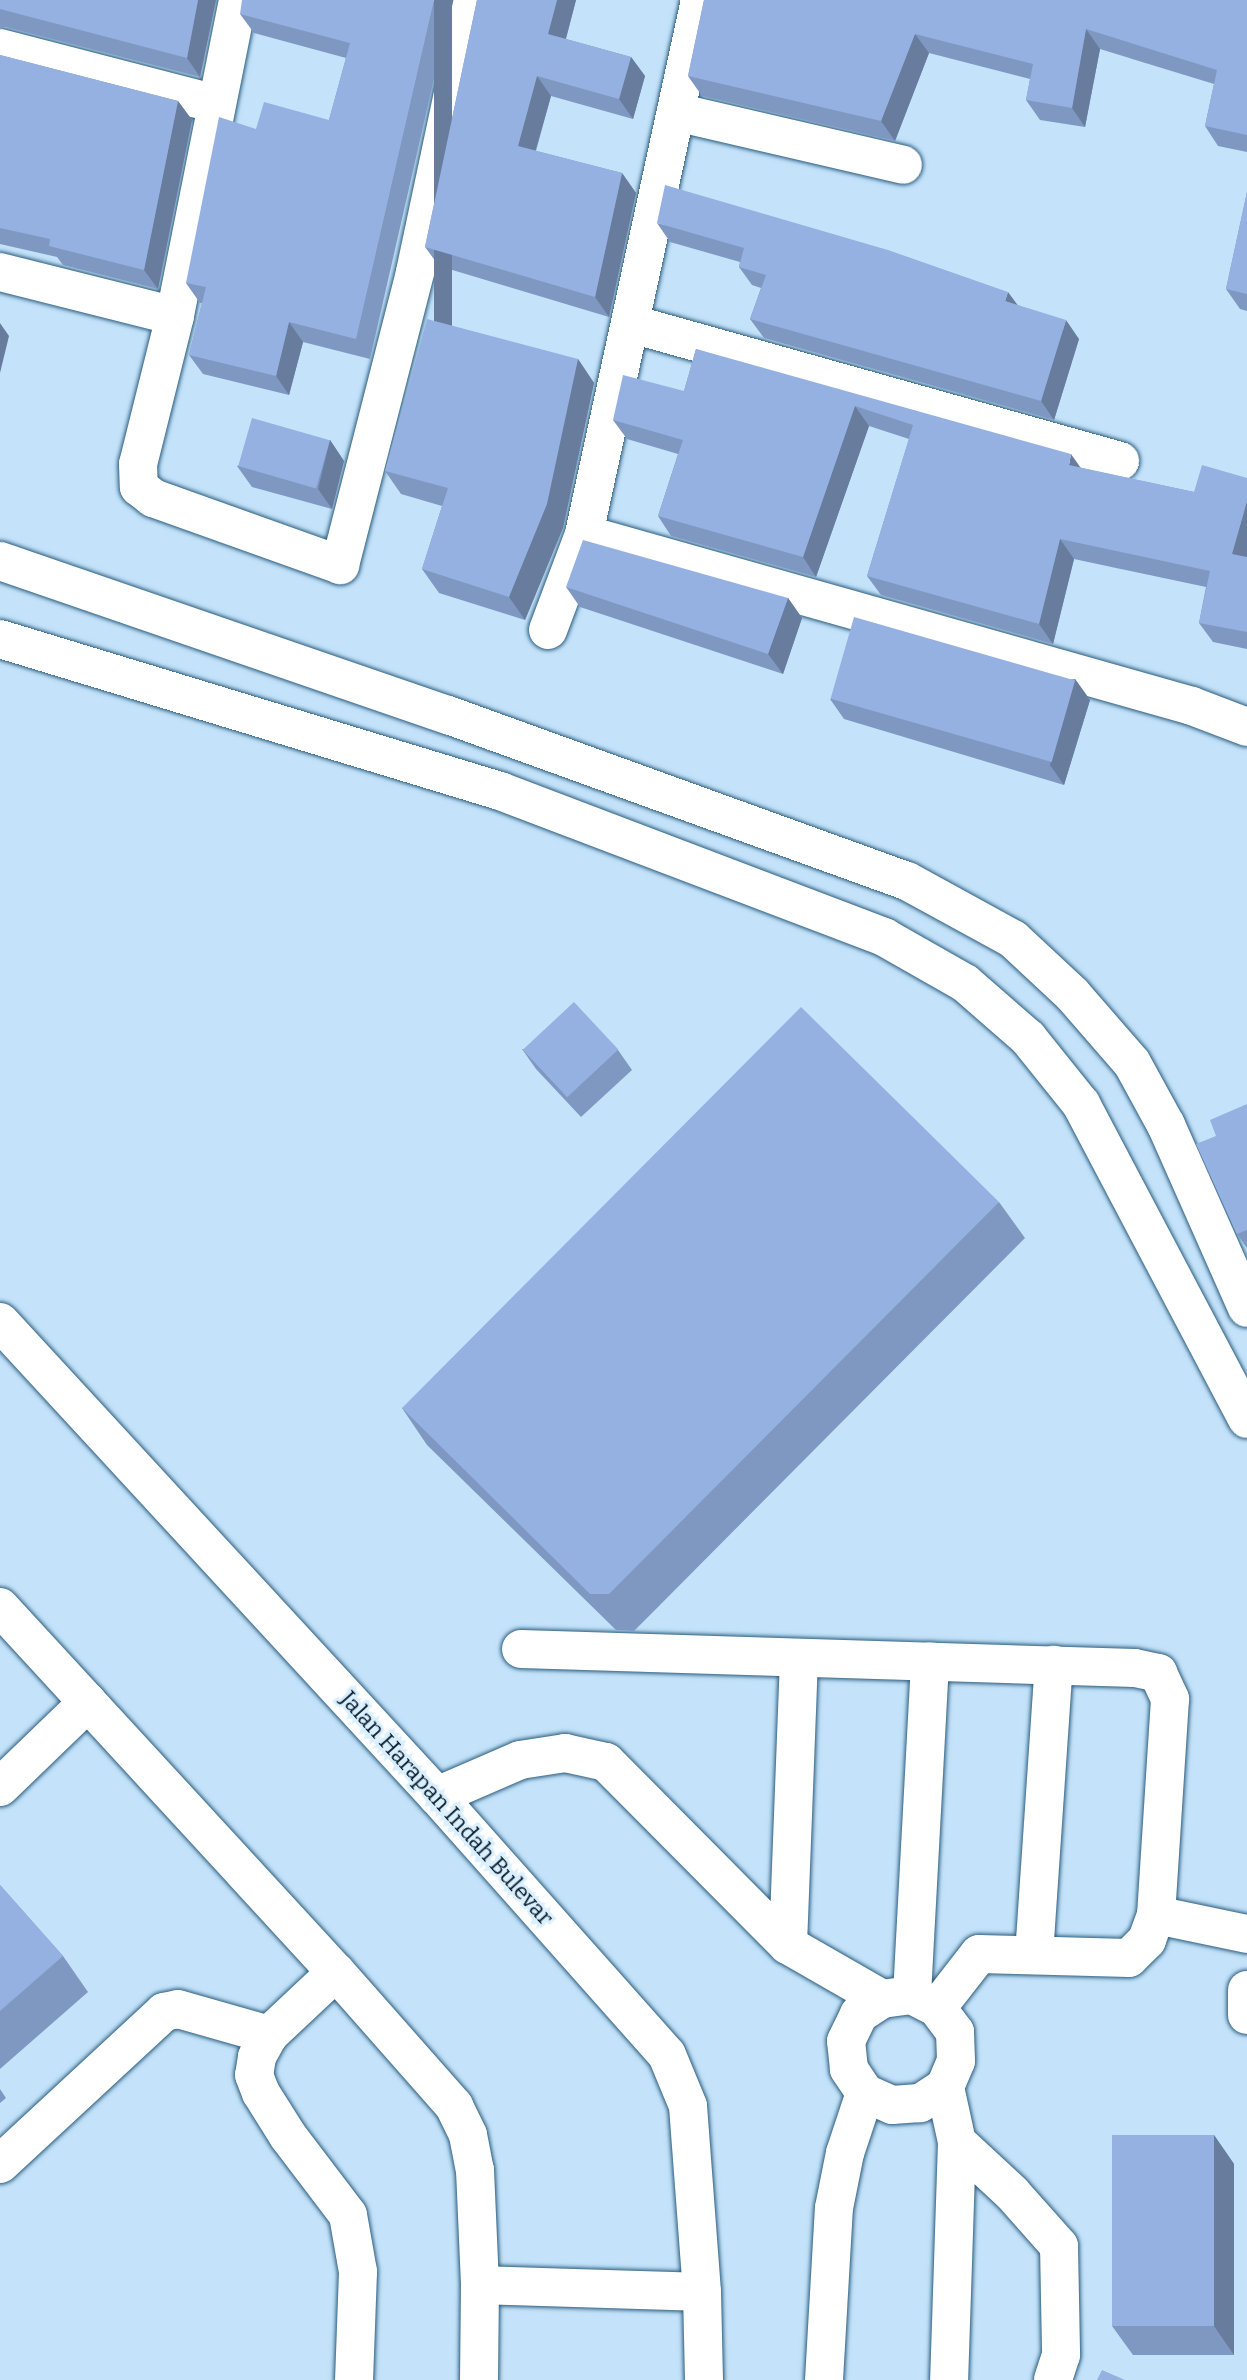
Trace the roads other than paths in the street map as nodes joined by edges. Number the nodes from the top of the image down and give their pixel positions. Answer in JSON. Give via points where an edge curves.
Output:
{"nodes":[{"id":1,"x":238,"y":0,"type":"edge"},
{"id":2,"x":473,"y":0,"type":"edge"},
{"id":3,"x":700,"y":0,"type":"edge"},
{"id":4,"x":0,"y":48,"type":"edge"},
{"id":5,"x":215,"y":104,"type":"junction"},
{"id":6,"x":676,"y":112,"type":"junction"},
{"id":7,"x":903,"y":165,"type":"dead end"},
{"id":8,"x":0,"y":272,"type":"edge"},
{"id":9,"x":175,"y":316,"type":"junction"},
{"id":10,"x":632,"y":324,"type":"junction"},
{"id":11,"x":1120,"y":461,"type":"dead end"},
{"id":12,"x":584,"y":534,"type":"junction"},
{"id":13,"x":0,"y":561,"type":"edge"},
{"id":14,"x":548,"y":630,"type":"dead end"},
{"id":15,"x":0,"y":639,"type":"edge"},
{"id":16,"x":1247,"y":727,"type":"edge"},
{"id":17,"x":1247,"y":1308,"type":"edge"},
{"id":18,"x":5,"y":1335,"type":"edge"},
{"id":19,"x":1247,"y":1419,"type":"edge"},
{"id":20,"x":2,"y":1613,"type":"edge"},
{"id":21,"x":521,"y":1649,"type":"dead end"},
{"id":22,"x":799,"y":1658,"type":"junction"},
{"id":23,"x":930,"y":1661,"type":"junction"},
{"id":24,"x":1054,"y":1665,"type":"junction"},
{"id":25,"x":88,"y":1702,"type":"junction"},
{"id":26,"x":0,"y":1787,"type":"edge"},
{"id":27,"x":437,"y":1796,"type":"junction"},
{"id":28,"x":1156,"y":1915,"type":"junction"},
{"id":29,"x":1247,"y":1934,"type":"edge"},
{"id":30,"x":788,"y":1945,"type":"junction"},
{"id":31,"x":1034,"y":1955,"type":"junction"},
{"id":32,"x":336,"y":1972,"type":"junction"},
{"id":33,"x":1247,"y":1990,"type":"edge"},
{"id":34,"x":911,"y":2001,"type":"junction"},
{"id":35,"x":1247,"y":2015,"type":"edge"},
{"id":36,"x":269,"y":2035,"type":"junction"},
{"id":37,"x":945,"y":2087,"type":"junction"},
{"id":38,"x":865,"y":2093,"type":"junction"},
{"id":39,"x":957,"y":2142,"type":"junction"},
{"id":40,"x":0,"y":2164,"type":"edge"},
{"id":41,"x":480,"y":2285,"type":"junction"},
{"id":42,"x":702,"y":2292,"type":"junction"},
{"id":43,"x":354,"y":2380,"type":"edge"},
{"id":44,"x":479,"y":2380,"type":"edge"},
{"id":45,"x":704,"y":2380,"type":"edge"},
{"id":46,"x":824,"y":2380,"type":"edge"},
{"id":47,"x":949,"y":2380,"type":"edge"},
{"id":48,"x":1053,"y":2380,"type":"edge"}],
"edges":[{"from":1,"to":5,"type":"street"},
{"from":2,"to":9,"type":"street","via":[[415,272],[340,565],[153,498],[139,487],[138,464]]},
{"from":3,"to":6,"type":"street"},
{"from":4,"to":5,"type":"street"},
{"from":5,"to":9,"type":"street"},
{"from":6,"to":7,"type":"street"},
{"from":6,"to":10,"type":"street"},
{"from":8,"to":9,"type":"street"},
{"from":10,"to":11,"type":"street"},
{"from":10,"to":12,"type":"street"},
{"from":12,"to":14,"type":"street"},
{"from":12,"to":16,"type":"street","via":[[1192,706]]},
{"from":13,"to":17,"type":"street","via":[[448,715],[907,881],[1013,939],[1072,994],[1132,1063],[1175,1146]]},
{"from":15,"to":19,"type":"street","via":[[500,792],[884,937],[965,983],[1028,1038],[1082,1104]]},
{"from":18,"to":27,"type":"street","name":"Jalan Harapan Indah Bulevar"},
{"from":20,"to":25,"type":"street"},
{"from":21,"to":22,"type":"street"},
{"from":22,"to":23,"type":"street"},
{"from":22,"to":30,"type":"street"},
{"from":23,"to":24,"type":"street"},
{"from":23,"to":34,"type":"street"},
{"from":24,"to":28,"type":"street","via":[[1158,1673],[1170,1699]]},
{"from":24,"to":31,"type":"street"},
{"from":25,"to":26,"type":"street"},
{"from":25,"to":32,"type":"street"},
{"from":27,"to":30,"type":"street","via":[[520,1760],[565,1753],[606,1762]]},
{"from":27,"to":42,"type":"street","name":"Jalan Harapan Indah Bulevar","via":[[667,2055],[688,2106]]},
{"from":28,"to":29,"type":"street"},
{"from":28,"to":31,"type":"street","via":[[1147,1940],[1129,1958]]},
{"from":30,"to":34,"type":"street"},
{"from":31,"to":34,"type":"street","via":[[979,1954]]},
{"from":32,"to":36,"type":"street"},
{"from":32,"to":41,"type":"street","via":[[454,2106],[468,2134],[475,2170]]},
{"from":33,"to":35,"type":"street"},
{"from":34,"to":37,"type":"street","via":[[955,2032],[956,2061]]},
{"from":34,"to":38,"type":"street","via":[[859,2014],[846,2041],[849,2069]]},
{"from":36,"to":40,"type":"street","via":[[178,2009],[164,2012]]},
{"from":36,"to":43,"type":"street","via":[[257,2057],[254,2075],[261,2093],[348,2216],[358,2272]]},
{"from":37,"to":38,"type":"street","via":[[920,2103],[901,2105]]},
{"from":37,"to":39,"type":"street"},
{"from":38,"to":46,"type":"street","via":[[845,2152],[834,2208]]},
{"from":39,"to":47,"type":"street"},
{"from":39,"to":48,"type":"street","via":[[1012,2193],[1059,2246],[1061,2355]]},
{"from":41,"to":42,"type":"street"},
{"from":41,"to":44,"type":"street"},
{"from":42,"to":45,"type":"street","name":"Jalan Harapan Indah Bulevar"}]}
